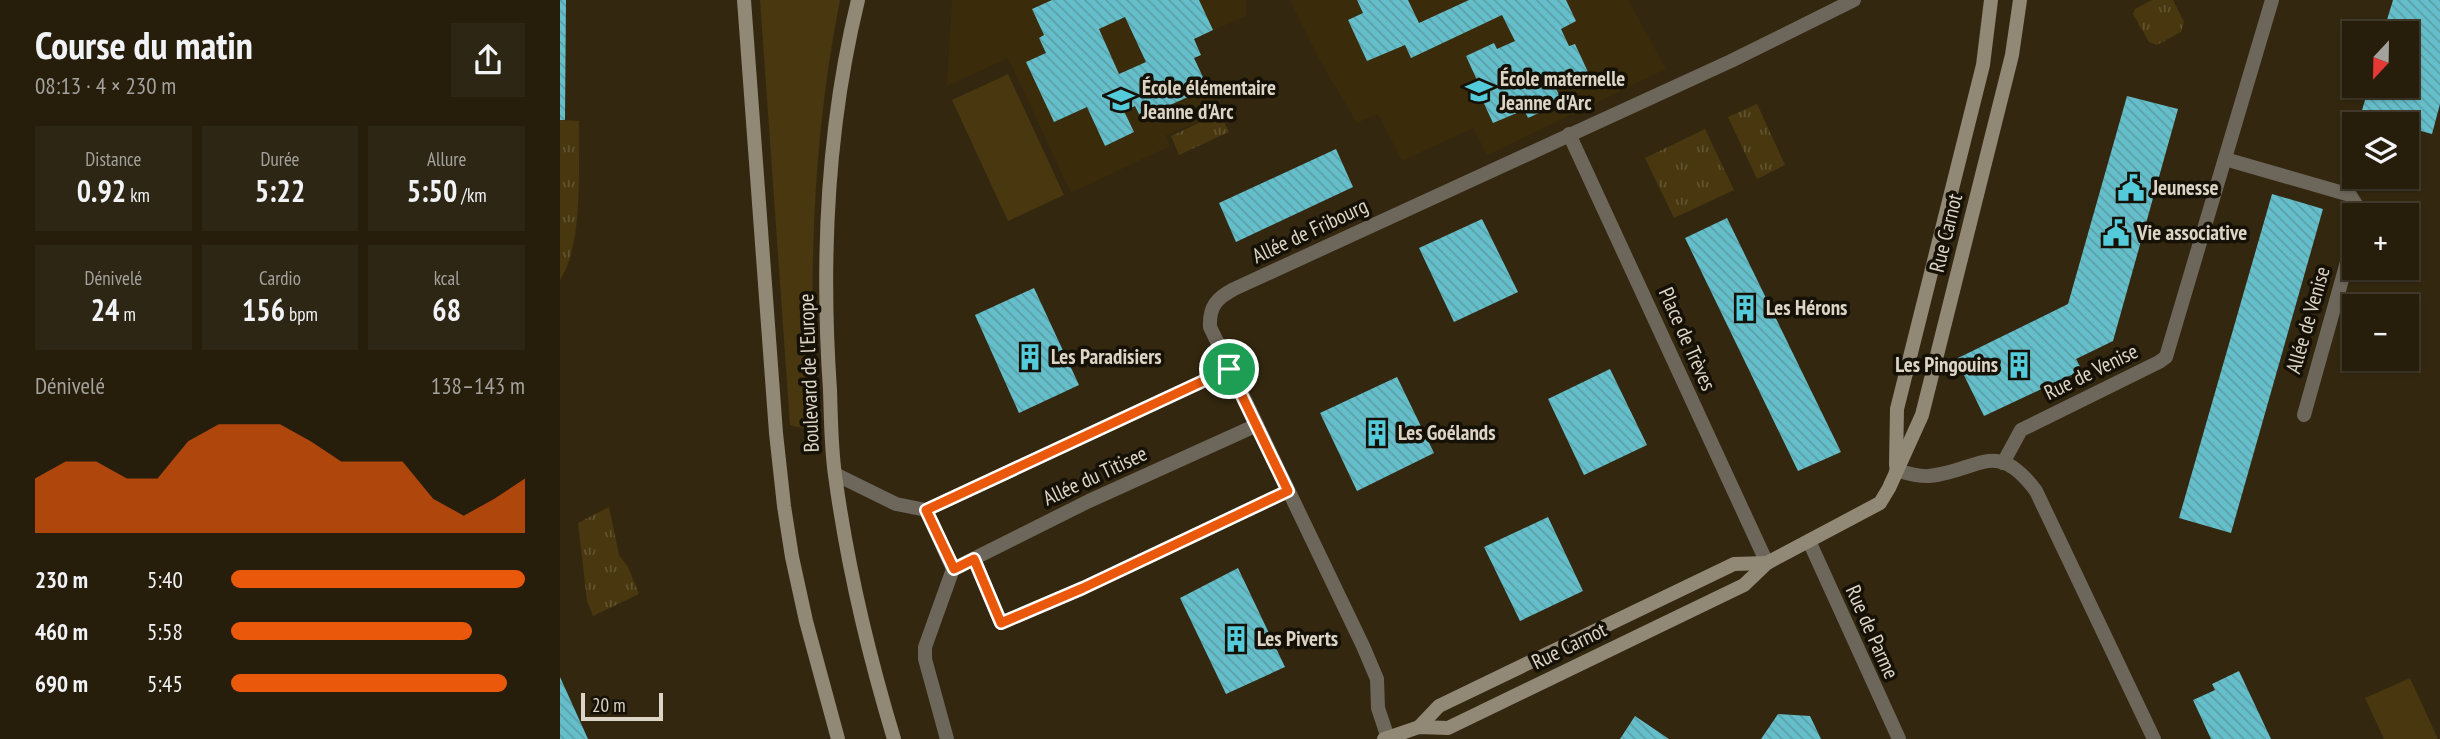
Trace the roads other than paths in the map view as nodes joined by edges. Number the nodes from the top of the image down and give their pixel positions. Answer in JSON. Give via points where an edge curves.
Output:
{"nodes":[{"id":1,"x":744,"y":0,"type":"edge"},
{"id":2,"x":858,"y":0,"type":"edge"},
{"id":3,"x":1854,"y":0,"type":"edge"},
{"id":4,"x":1992,"y":0,"type":"edge"},
{"id":5,"x":2020,"y":0,"type":"edge"},
{"id":6,"x":2272,"y":0,"type":"edge"},
{"id":7,"x":1569,"y":134,"type":"junction"},
{"id":8,"x":2225,"y":159,"type":"junction"},
{"id":9,"x":2355,"y":203,"type":"edge"},
{"id":10,"x":2342,"y":280,"type":"edge"},
{"id":11,"x":1229,"y":369,"type":"junction"},
{"id":12,"x":2304,"y":415,"type":"dead end"},
{"id":13,"x":1257,"y":425,"type":"junction"},
{"id":14,"x":2003,"y":463,"type":"junction"},
{"id":15,"x":1896,"y":470,"type":"junction"},
{"id":16,"x":835,"y":474,"type":"junction"},
{"id":17,"x":1288,"y":491,"type":"junction"},
{"id":18,"x":926,"y":510,"type":"junction"},
{"id":19,"x":1809,"y":541,"type":"junction"},
{"id":20,"x":974,"y":559,"type":"junction"},
{"id":21,"x":1767,"y":563,"type":"junction"},
{"id":22,"x":954,"y":569,"type":"junction"},
{"id":23,"x":1419,"y":727,"type":"junction"},
{"id":24,"x":1386,"y":738,"type":"edge"},
{"id":25,"x":838,"y":739,"type":"edge"},
{"id":26,"x":894,"y":739,"type":"edge"},
{"id":27,"x":947,"y":739,"type":"edge"},
{"id":28,"x":1899,"y":739,"type":"edge"},
{"id":29,"x":2154,"y":739,"type":"edge"}],
"edges":[{"from":1,"to":25,"type":"street","name":"Boulevard de l'Europe","via":[[785,506],[806,621]]},
{"from":2,"to":16,"type":"street","name":"Boulevard de l'Europe","via":[[844,57],[826,248]]},
{"from":3,"to":7,"type":"street","name":"Allée de Fribourg"},
{"from":4,"to":15,"type":"street","name":"Rue Carnot","via":[[1983,65],[1897,409]]},
{"from":5,"to":15,"type":"street","name":"Rue Carnot","via":[[2012,55],[1922,415]]},
{"from":6,"to":8,"type":"street","name":"Rue de Venise"},
{"from":7,"to":11,"type":"street","name":"Allée de Fribourg","via":[[1220,297],[1212,308],[1210,327]]},
{"from":7,"to":21,"type":"street","name":"Place de Trèves"},
{"from":8,"to":9,"type":"street","via":[[2350,195]]},
{"from":8,"to":14,"type":"street","name":"Rue de Venise","via":[[2166,357],[2021,430]]},
{"from":10,"to":12,"type":"street","name":"Allée de Venise"},
{"from":11,"to":13,"type":"street","name":"Allée de Fribourg"},
{"from":11,"to":18,"type":"street","name":"Allée du Titisee"},
{"from":13,"to":17,"type":"street","name":"Allée de Fribourg"},
{"from":13,"to":20,"type":"street","name":"Allée du Titisee"},
{"from":14,"to":15,"type":"street","via":[[1987,460],[1930,476]]},
{"from":14,"to":29,"type":"street","via":[[2021,473],[2036,491]]},
{"from":15,"to":19,"type":"street","name":"Rue Carnot","via":[[1880,503]]},
{"from":16,"to":18,"type":"street","via":[[897,504]]},
{"from":16,"to":26,"type":"street","name":"Boulevard de l'Europe","via":[[864,629]]},
{"from":17,"to":20,"type":"street","via":[[1001,623]]},
{"from":17,"to":24,"type":"street","name":"Allée de Fribourg","via":[[1377,678]]},
{"from":18,"to":22,"type":"street"},
{"from":19,"to":21,"type":"street","name":"Rue Carnot"},
{"from":19,"to":28,"type":"street","name":"Rue de Parme"},
{"from":20,"to":22,"type":"street","name":"Allée du Titisee"},
{"from":21,"to":23,"type":"street","name":"Rue Carnot","via":[[1734,564],[1439,706]]},
{"from":21,"to":23,"type":"street","name":"Rue Carnot","via":[[1744,585],[1448,728]]},
{"from":22,"to":27,"type":"street","via":[[925,647]]},
{"from":23,"to":24,"type":"street","name":"Rue Carnot"}]}
